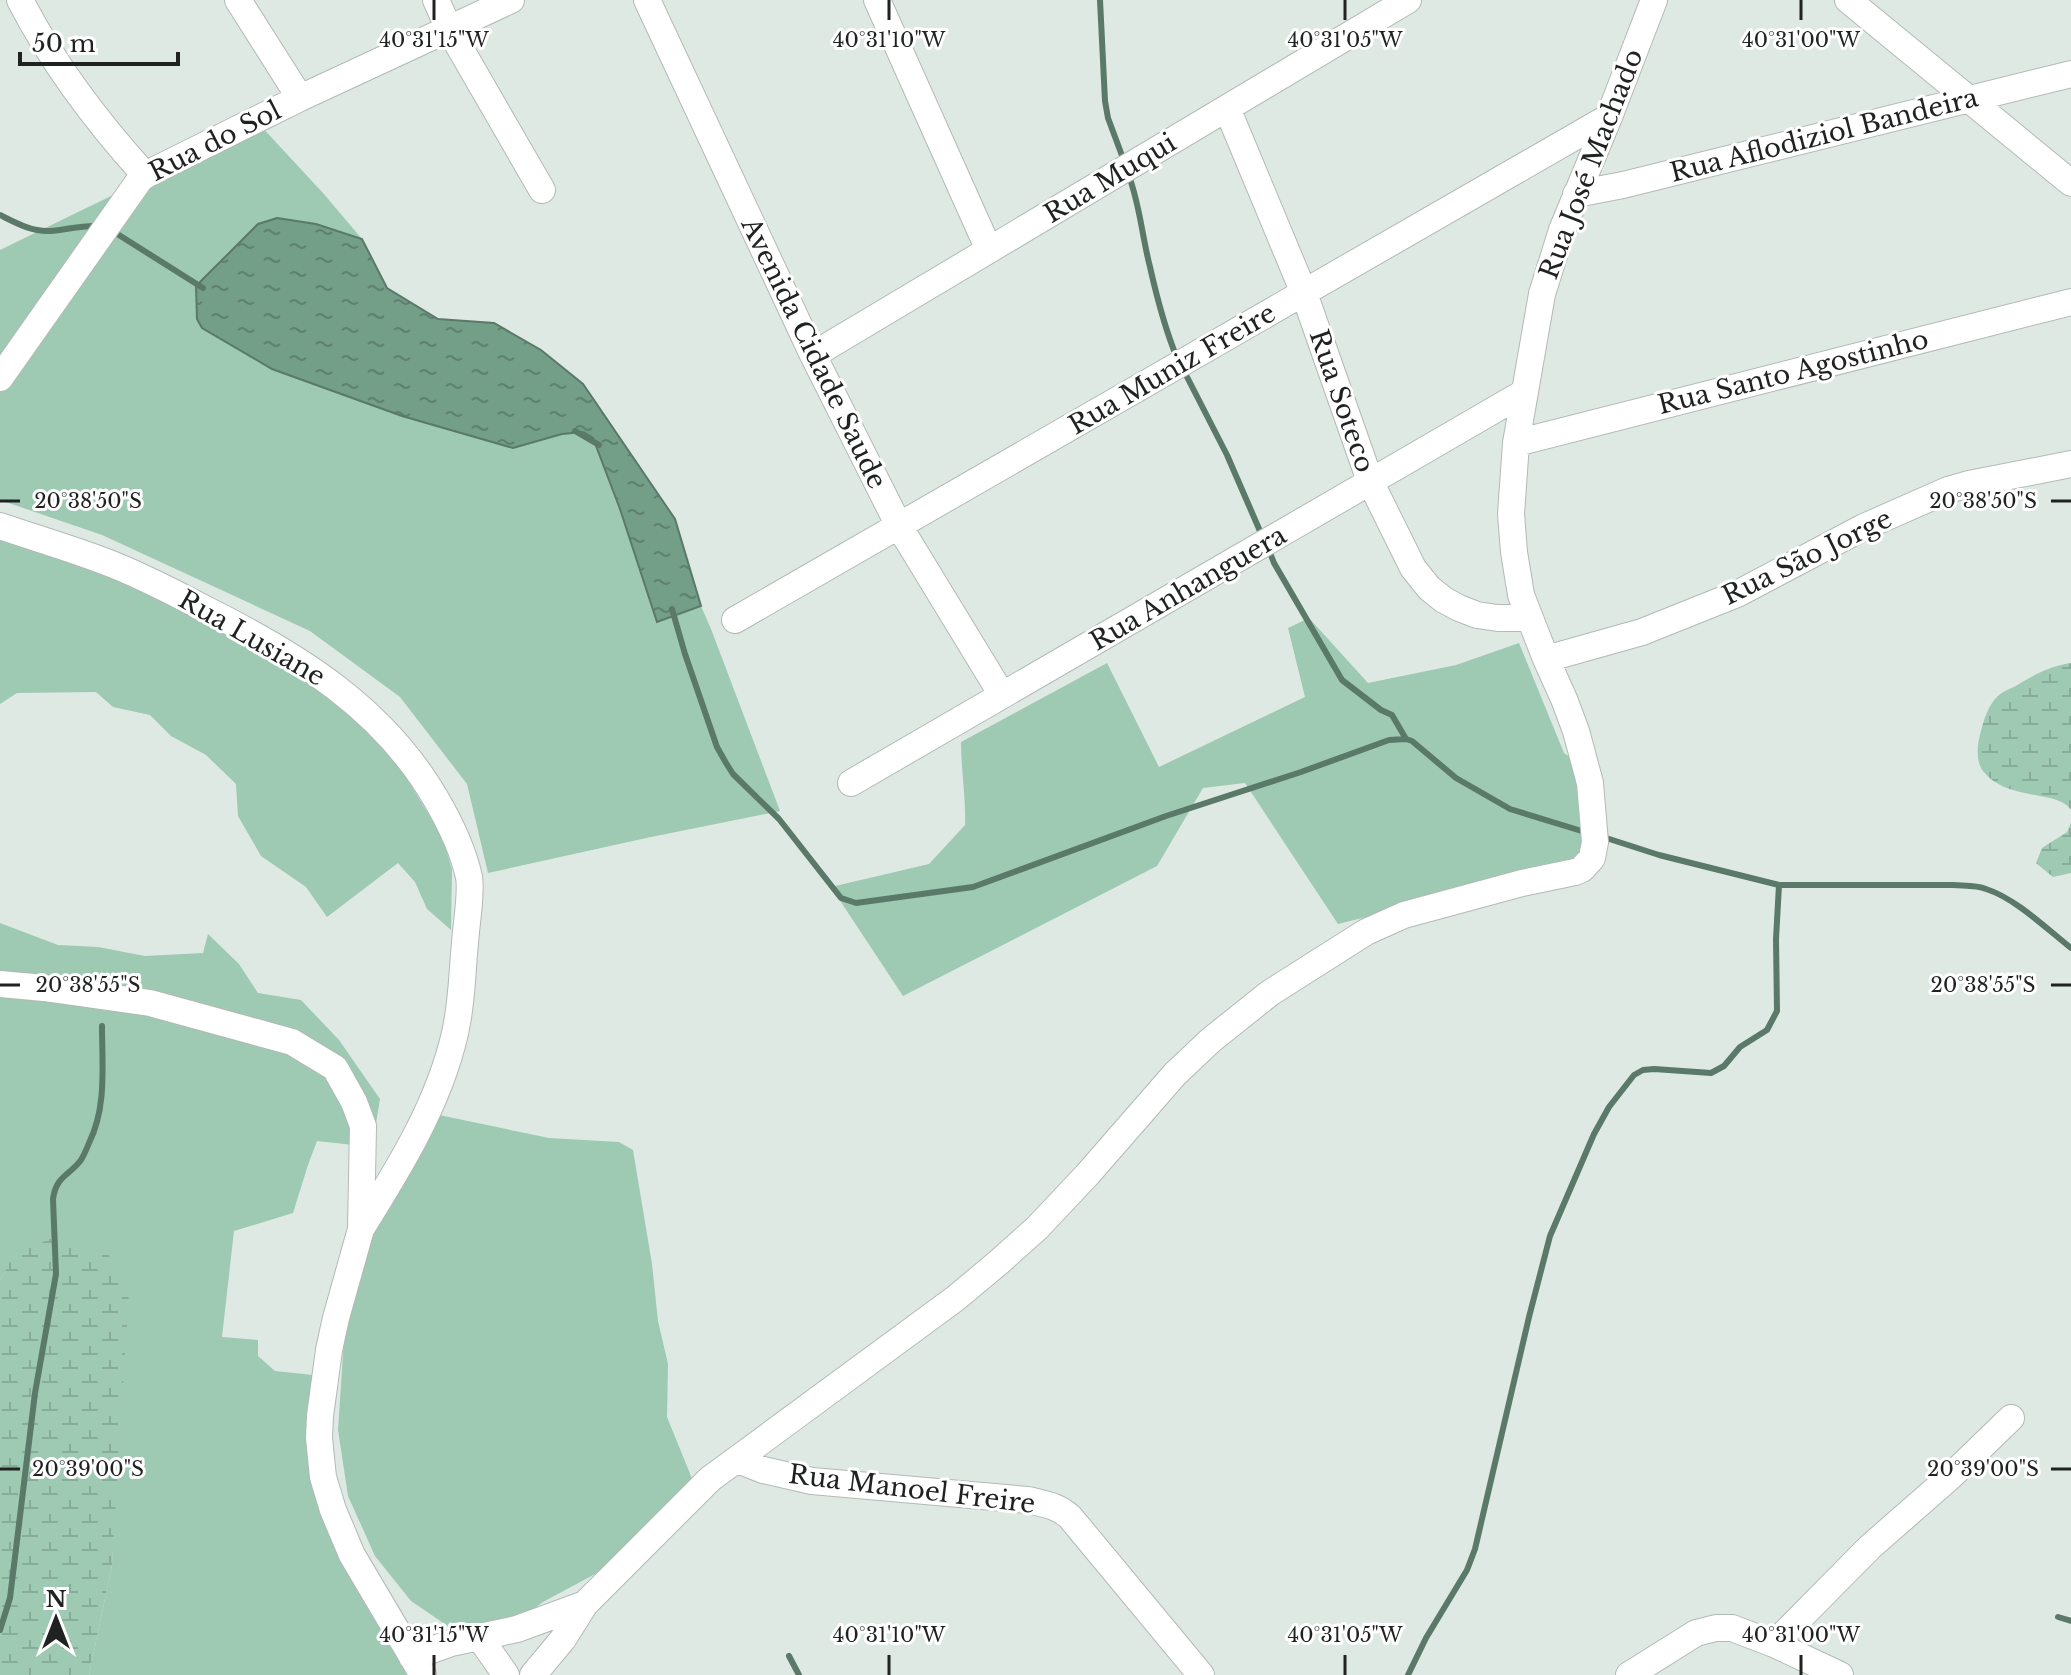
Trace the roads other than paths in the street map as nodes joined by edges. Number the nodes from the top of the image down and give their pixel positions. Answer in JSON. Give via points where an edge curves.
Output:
{"nodes":[{"id":1,"x":20,"y":0,"type":"edge"},
{"id":2,"x":238,"y":0,"type":"edge"},
{"id":3,"x":436,"y":0,"type":"edge"},
{"id":4,"x":511,"y":0,"type":"edge"},
{"id":5,"x":647,"y":0,"type":"edge"},
{"id":6,"x":877,"y":0,"type":"edge"},
{"id":7,"x":1408,"y":0,"type":"edge"},
{"id":8,"x":1654,"y":0,"type":"edge"},
{"id":9,"x":1848,"y":0,"type":"edge"},
{"id":10,"x":449,"y":29,"type":"junction"},
{"id":11,"x":2071,"y":74,"type":"edge"},
{"id":12,"x":300,"y":98,"type":"junction"},
{"id":13,"x":1968,"y":98,"type":"junction"},
{"id":14,"x":1227,"y":108,"type":"junction"},
{"id":15,"x":1609,"y":117,"type":"junction"},
{"id":16,"x":145,"y":175,"type":"junction"},
{"id":17,"x":2071,"y":183,"type":"edge"},
{"id":18,"x":542,"y":190,"type":"dead end"},
{"id":19,"x":1576,"y":194,"type":"junction"},
{"id":20,"x":989,"y":250,"type":"junction"},
{"id":21,"x":1304,"y":293,"type":"junction"},
{"id":22,"x":2071,"y":302,"type":"edge"},
{"id":23,"x":813,"y":355,"type":"junction"},
{"id":24,"x":0,"y":378,"type":"edge"},
{"id":25,"x":1525,"y":392,"type":"junction"},
{"id":26,"x":1516,"y":443,"type":"junction"},
{"id":27,"x":2071,"y":464,"type":"edge"},
{"id":28,"x":1370,"y":481,"type":"junction"},
{"id":29,"x":0,"y":526,"type":"edge"},
{"id":30,"x":899,"y":526,"type":"junction"},
{"id":31,"x":1530,"y":618,"type":"junction"},
{"id":32,"x":735,"y":620,"type":"dead end"},
{"id":33,"x":1546,"y":659,"type":"junction"},
{"id":34,"x":1002,"y":695,"type":"junction"},
{"id":35,"x":851,"y":783,"type":"dead end"},
{"id":36,"x":0,"y":984,"type":"edge"},
{"id":37,"x":361,"y":1229,"type":"junction"},
{"id":38,"x":2011,"y":1418,"type":"dead end"},
{"id":39,"x":738,"y":1460,"type":"junction"},
{"id":40,"x":585,"y":1604,"type":"junction"},
{"id":41,"x":480,"y":1638,"type":"junction"},
{"id":42,"x":1774,"y":1644,"type":"junction"},
{"id":43,"x":417,"y":1666,"type":"edge"},
{"id":44,"x":506,"y":1675,"type":"edge"},
{"id":45,"x":533,"y":1675,"type":"edge"},
{"id":46,"x":1201,"y":1675,"type":"edge"},
{"id":47,"x":1629,"y":1675,"type":"edge"},
{"id":48,"x":1840,"y":1675,"type":"edge"}],
"edges":[{"from":1,"to":16,"type":"street","via":[[70,81]]},
{"from":2,"to":12,"type":"street"},
{"from":3,"to":10,"type":"street"},
{"from":4,"to":10,"type":"street","name":"Rua do Sol"},
{"from":5,"to":23,"type":"street","name":"Avenida Cidade Saude"},
{"from":6,"to":20,"type":"street"},
{"from":7,"to":14,"type":"street","name":"Rua Muqui"},
{"from":8,"to":15,"type":"street","name":"Rua José Machado"},
{"from":9,"to":13,"type":"street"},
{"from":10,"to":12,"type":"street","name":"Rua do Sol"},
{"from":10,"to":18,"type":"street"},
{"from":11,"to":13,"type":"street","name":"Rua Aflodiziol Bandeira"},
{"from":12,"to":16,"type":"street","name":"Rua do Sol"},
{"from":13,"to":17,"type":"street"},
{"from":13,"to":19,"type":"street","name":"Rua Aflodiziol Bandeira"},
{"from":14,"to":20,"type":"street","name":"Rua Muqui"},
{"from":14,"to":21,"type":"street","name":"Rua Soteco"},
{"from":15,"to":19,"type":"street","name":"Rua José Machado"},
{"from":15,"to":21,"type":"street","name":"Rua Muniz Freire"},
{"from":16,"to":24,"type":"street","name":"Rua do Sol"},
{"from":19,"to":25,"type":"street","name":"Rua José Machado","via":[[1542,294]]},
{"from":20,"to":23,"type":"street","name":"Rua Muqui"},
{"from":21,"to":28,"type":"street","name":"Rua Soteco"},
{"from":21,"to":30,"type":"street","name":"Rua Muniz Freire"},
{"from":22,"to":26,"type":"street","name":"Rua Santo Agostinho"},
{"from":23,"to":30,"type":"street","name":"Avenida Cidade Saude"},
{"from":25,"to":26,"type":"street","name":"Rua José Machado"},
{"from":25,"to":28,"type":"street","name":"Rua Anhanguera"},
{"from":26,"to":31,"type":"street","name":"Rua José Machado","via":[[1514,552]]},
{"from":27,"to":33,"type":"street","name":"Rua São Jorge","via":[[1948,490],[1724,599],[1642,632]]},
{"from":28,"to":31,"type":"street","name":"Rua Soteco","via":[[1413,568],[1429,588],[1477,615]]},
{"from":28,"to":34,"type":"street","name":"Rua Anhanguera"},
{"from":29,"to":37,"type":"street","name":"Rua Lusiane","via":[[125,570],[294,657],[373,717],[421,773],[448,820],[470,881],[456,1031],[436,1091],[401,1166]]},
{"from":30,"to":32,"type":"street","name":"Rua Muniz Freire"},
{"from":30,"to":34,"type":"street","name":"Avenida Cidade Saude"},
{"from":31,"to":33,"type":"street","name":"Rua José Machado"},
{"from":33,"to":39,"type":"street","name":"Rua José Machado","via":[[1572,720],[1590,783],[1595,842],[1592,858],[1582,869],[1404,915],[1366,932],[1270,993],[1175,1074],[1087,1175],[999,1262]]},
{"from":34,"to":35,"type":"street","name":"Rua Anhanguera"},
{"from":36,"to":37,"type":"street","via":[[150,1003],[292,1042],[335,1068],[363,1126]]},
{"from":37,"to":43,"type":"street","via":[[329,1350],[320,1416],[323,1477],[352,1555]]},
{"from":38,"to":42,"type":"street"},
{"from":39,"to":40,"type":"street","via":[[710,1479]]},
{"from":39,"to":46,"type":"street","name":"Rua Manoel Freire","via":[[812,1481],[1028,1500],[1062,1509]]},
{"from":40,"to":41,"type":"street"},
{"from":40,"to":45,"type":"street"},
{"from":41,"to":43,"type":"street","via":[[451,1643]]},
{"from":41,"to":44,"type":"street"},
{"from":42,"to":47,"type":"street","via":[[1732,1628],[1716,1628],[1696,1633]]},
{"from":42,"to":48,"type":"street"}]}
